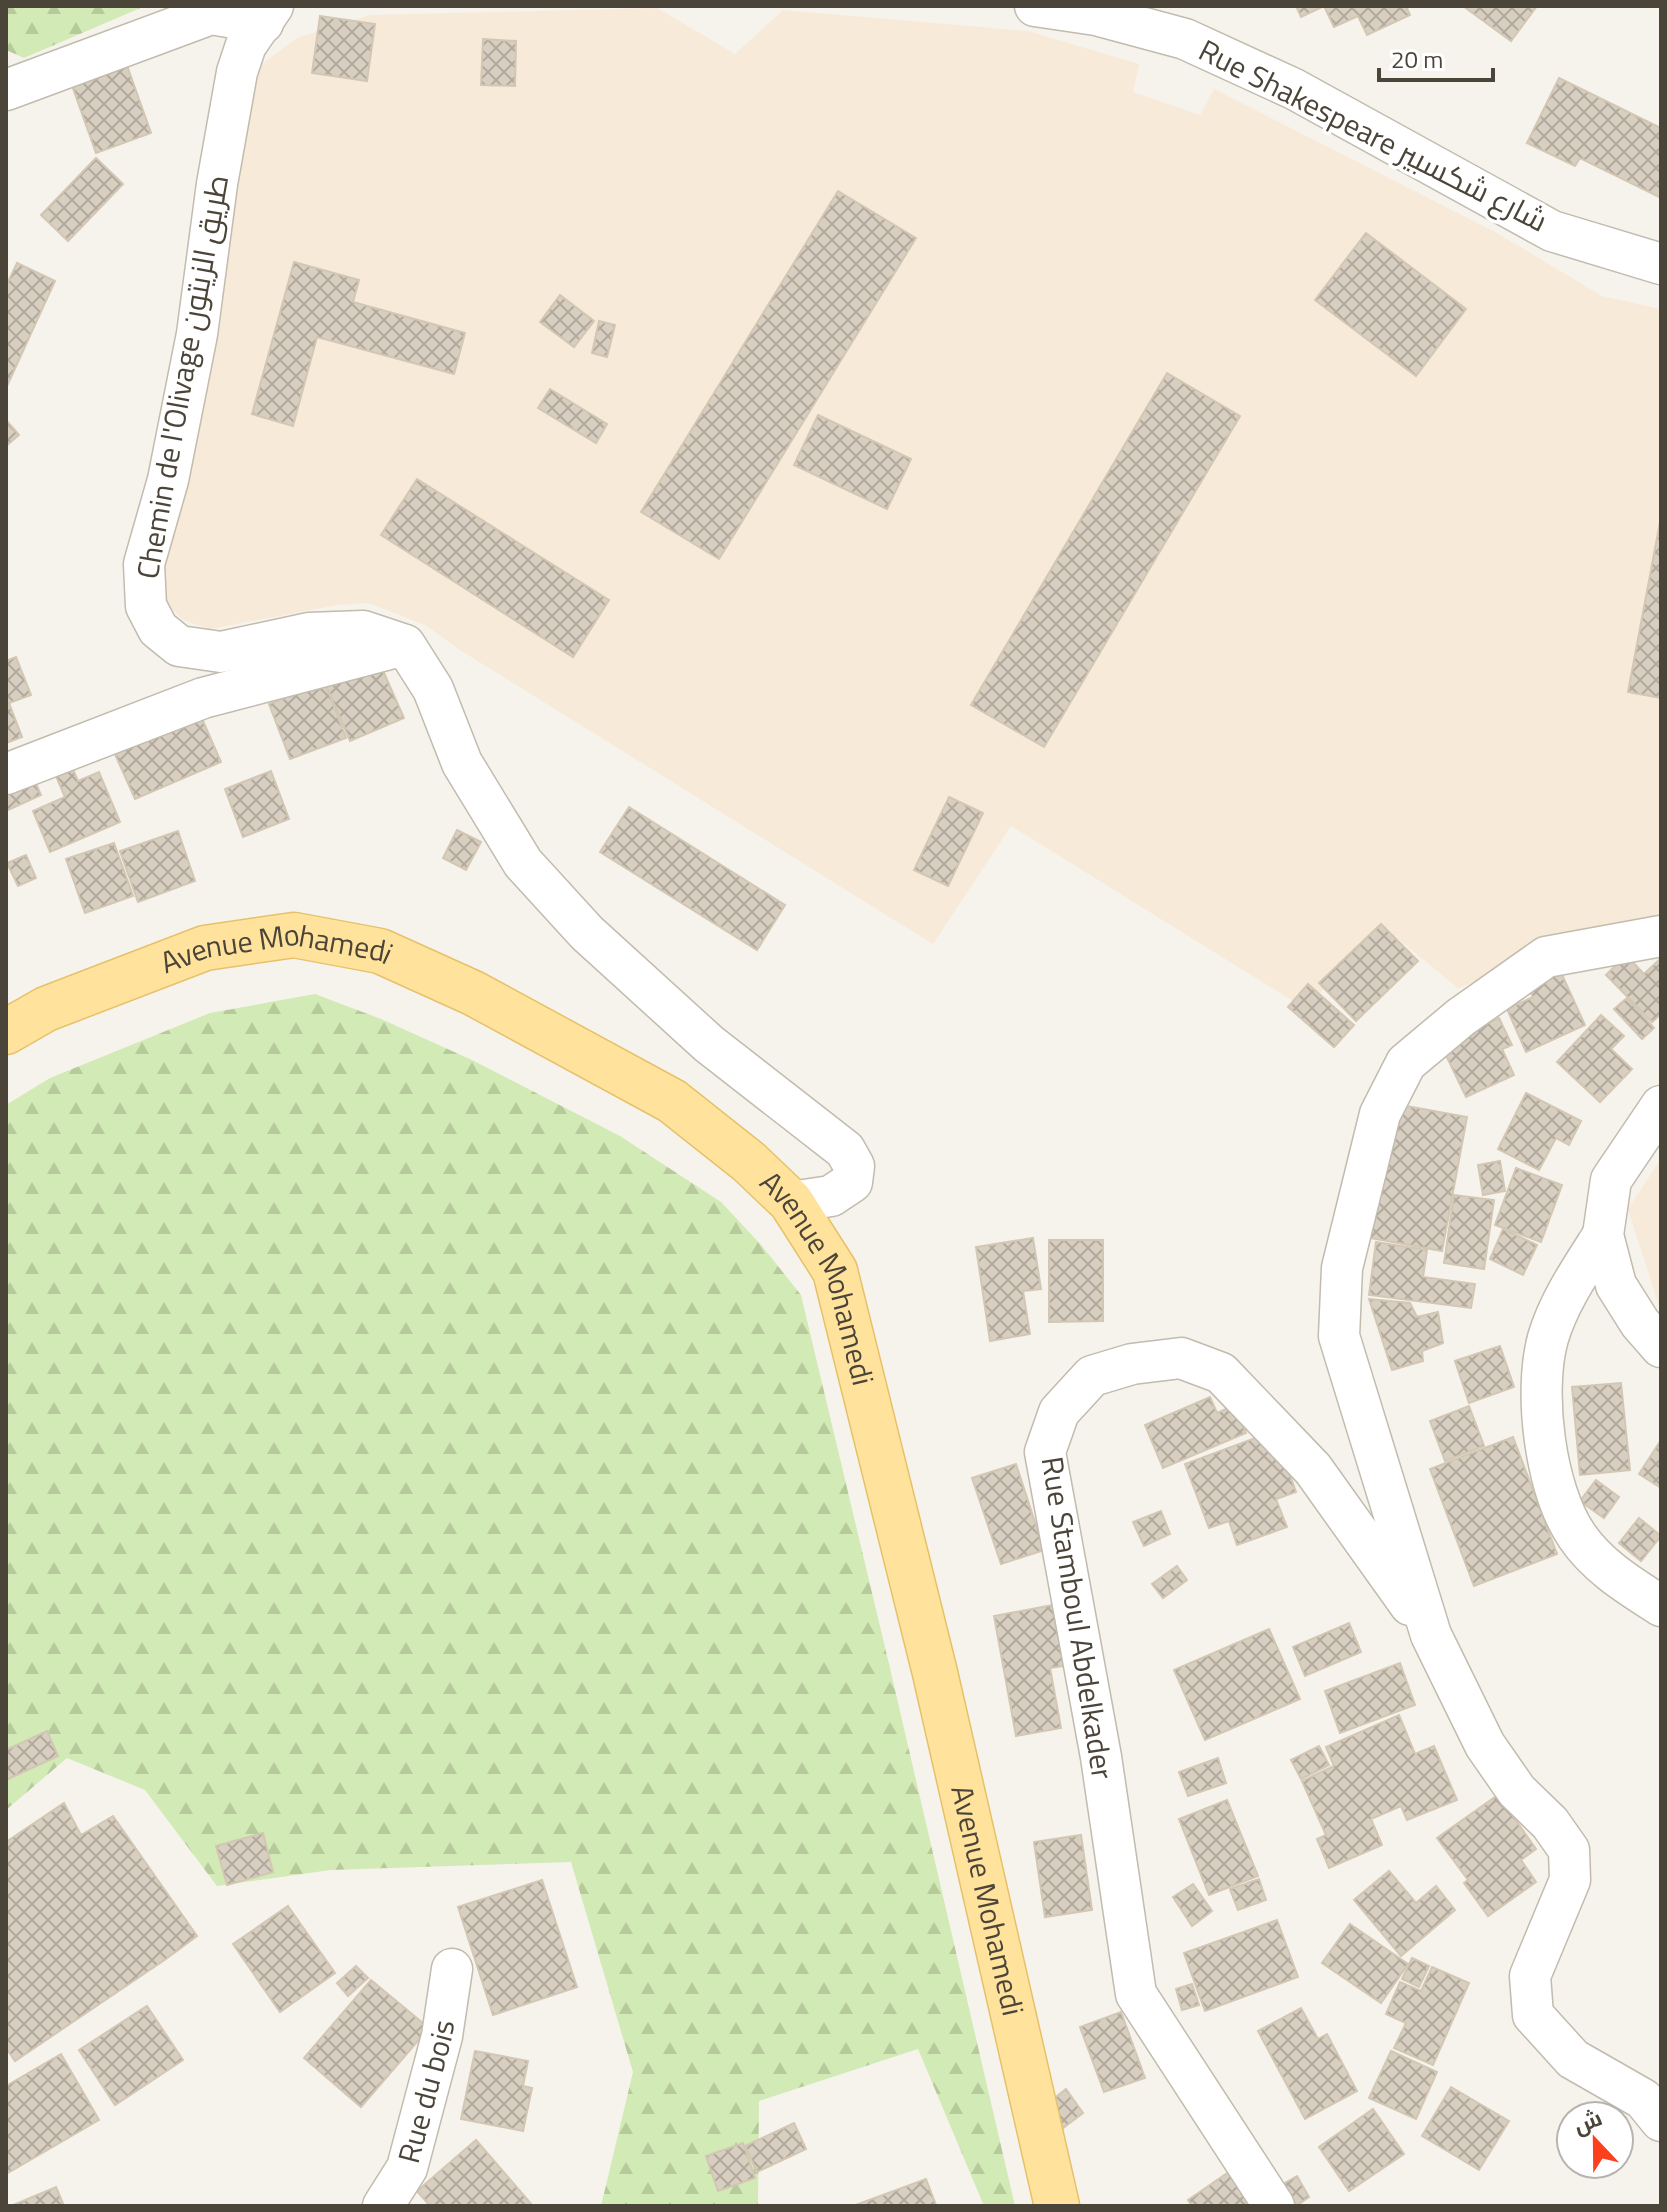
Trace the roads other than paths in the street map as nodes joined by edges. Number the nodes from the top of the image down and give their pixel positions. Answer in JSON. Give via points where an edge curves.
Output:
{"nodes":[{"id":1,"x":1035,"y":6,"type":"edge"},
{"id":2,"x":268,"y":14,"type":"edge"},
{"id":3,"x":6,"y":90,"type":"edge"},
{"id":4,"x":1661,"y":264,"type":"edge"},
{"id":5,"x":405,"y":645,"type":"junction"},
{"id":6,"x":6,"y":774,"type":"edge"},
{"id":7,"x":1661,"y":936,"type":"edge"},
{"id":8,"x":6,"y":1032,"type":"edge"},
{"id":9,"x":1661,"y":1106,"type":"edge"},
{"id":10,"x":791,"y":1202,"type":"junction"},
{"id":11,"x":1603,"y":1235,"type":"junction"},
{"id":12,"x":1661,"y":1347,"type":"edge"},
{"id":13,"x":1661,"y":1606,"type":"edge"},
{"id":14,"x":1431,"y":1635,"type":"junction"},
{"id":15,"x":452,"y":1969,"type":"dead end"},
{"id":16,"x":1661,"y":2121,"type":"edge"},
{"id":17,"x":1055,"y":2203,"type":"edge"},
{"id":18,"x":383,"y":2206,"type":"edge"},
{"id":19,"x":1274,"y":2206,"type":"edge"}],
"edges":[{"from":1,"to":4,"type":"street","name":"Rue Shakespeare شارع شكسبير","via":[[1096,15],[1185,39],[1294,89],[1552,231]]},
{"from":2,"to":3,"type":"street","via":[[211,14]]},
{"from":2,"to":5,"type":"street","name":"Chemin de l'Olivage طريق الزيتون","via":[[246,45],[237,72],[197,334],[168,480],[144,564],[146,606],[158,629],[179,646],[221,652],[309,633],[363,631]]},
{"from":5,"to":6,"type":"street","via":[[203,698]]},
{"from":5,"to":10,"type":"street","via":[[433,689],[462,763],[523,863],[587,933],[709,1044],[845,1150],[854,1166],[852,1182],[831,1196]]},
{"from":7,"to":14,"type":"street","via":[[1546,957],[1406,1063],[1380,1114],[1342,1268],[1339,1336]]},
{"from":8,"to":10,"type":"main road","name":"Avenue Mohamedi","via":[[46,1009],[205,948],[294,935],[380,951],[473,993],[672,1101]]},
{"from":9,"to":11,"type":"street","via":[[1611,1180]]},
{"from":10,"to":17,"type":"main road","name":"Avenue Mohamedi","via":[[835,1271],[935,1673]]},
{"from":11,"to":12,"type":"street","via":[[1616,1285]]},
{"from":11,"to":13,"type":"street","via":[[1567,1292],[1548,1339],[1541,1389],[1544,1440],[1555,1489],[1576,1535],[1613,1575]]},
{"from":14,"to":16,"type":"street","via":[[1485,1745],[1569,1850],[1570,1880],[1530,1976],[1533,2015],[1573,2059],[1643,2099]]},
{"from":14,"to":19,"type":"street","name":"Rue Stamboul Abdelkader","via":[[1313,1469],[1221,1373],[1181,1358],[1132,1364],[1092,1376],[1059,1412],[1045,1452],[1101,1757],[1136,1994]]},
{"from":15,"to":18,"type":"street","name":"Rue du bois","via":[[442,2036],[407,2168]]}]}
